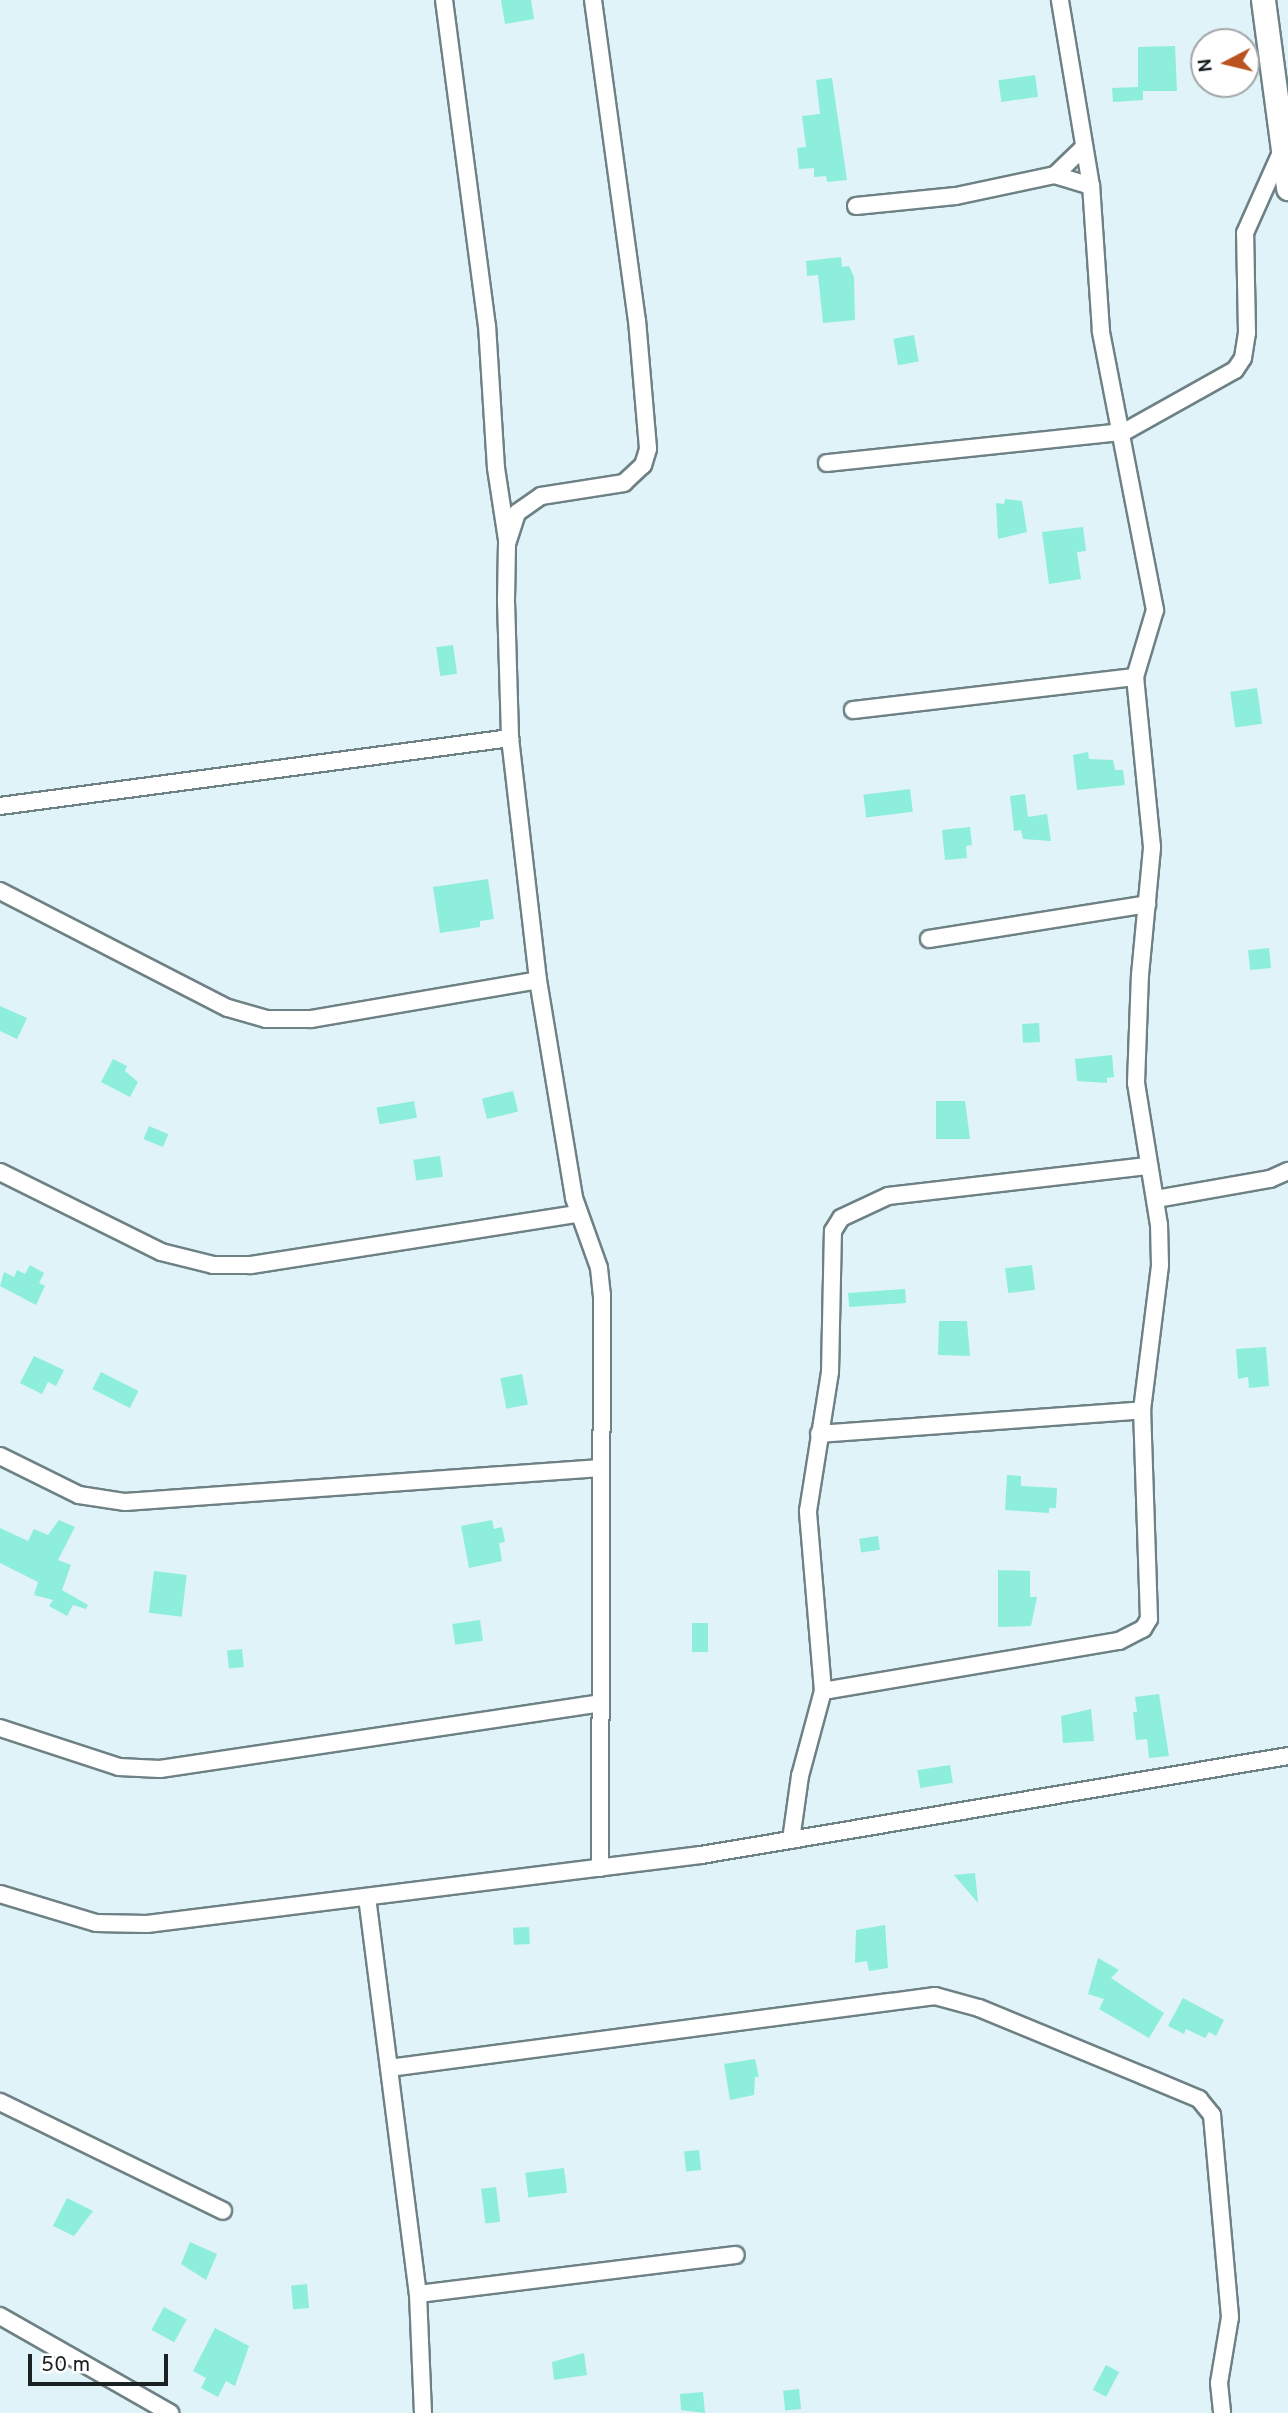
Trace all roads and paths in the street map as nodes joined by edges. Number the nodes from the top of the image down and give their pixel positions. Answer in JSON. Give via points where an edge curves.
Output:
{"nodes":[{"id":1,"x":444,"y":0,"type":"edge"},
{"id":2,"x":593,"y":0,"type":"edge"},
{"id":3,"x":1059,"y":0,"type":"edge"},
{"id":4,"x":1263,"y":0,"type":"edge"},
{"id":5,"x":1084,"y":147,"type":"junction"},
{"id":6,"x":1283,"y":148,"type":"junction"},
{"id":7,"x":1055,"y":175,"type":"junction"},
{"id":8,"x":1091,"y":186,"type":"junction"},
{"id":9,"x":1288,"y":188,"type":"edge"},
{"id":10,"x":856,"y":206,"type":"dead end"},
{"id":11,"x":1124,"y":432,"type":"junction"},
{"id":12,"x":827,"y":463,"type":"dead end"},
{"id":13,"x":507,"y":543,"type":"junction"},
{"id":14,"x":1135,"y":677,"type":"junction"},
{"id":15,"x":853,"y":710,"type":"dead end"},
{"id":16,"x":510,"y":738,"type":"junction"},
{"id":17,"x":0,"y":806,"type":"edge"},
{"id":18,"x":0,"y":891,"type":"edge"},
{"id":19,"x":1147,"y":904,"type":"junction"},
{"id":20,"x":929,"y":939,"type":"dead end"},
{"id":21,"x":538,"y":980,"type":"junction"},
{"id":22,"x":1149,"y":1166,"type":"junction"},
{"id":23,"x":1288,"y":1171,"type":"edge"},
{"id":24,"x":0,"y":1172,"type":"edge"},
{"id":25,"x":1156,"y":1199,"type":"junction"},
{"id":26,"x":577,"y":1214,"type":"junction"},
{"id":27,"x":1142,"y":1410,"type":"junction"},
{"id":28,"x":819,"y":1434,"type":"junction"},
{"id":29,"x":0,"y":1457,"type":"edge"},
{"id":30,"x":601,"y":1468,"type":"junction"},
{"id":31,"x":823,"y":1691,"type":"junction"},
{"id":32,"x":600,"y":1703,"type":"junction"},
{"id":33,"x":0,"y":1728,"type":"edge"},
{"id":34,"x":1288,"y":1756,"type":"edge"},
{"id":35,"x":791,"y":1840,"type":"junction"},
{"id":36,"x":600,"y":1868,"type":"junction"},
{"id":37,"x":0,"y":1894,"type":"edge"},
{"id":38,"x":367,"y":1897,"type":"junction"},
{"id":39,"x":389,"y":2068,"type":"junction"},
{"id":40,"x":0,"y":2102,"type":"edge"},
{"id":41,"x":223,"y":2211,"type":"dead end"},
{"id":42,"x":736,"y":2255,"type":"dead end"},
{"id":43,"x":418,"y":2294,"type":"junction"},
{"id":44,"x":0,"y":2316,"type":"edge"},
{"id":45,"x":170,"y":2413,"type":"edge"},
{"id":46,"x":423,"y":2413,"type":"edge"},
{"id":47,"x":1222,"y":2413,"type":"edge"}],
"edges":[{"from":1,"to":13,"type":"street","via":[[487,325],[496,468]]},
{"from":2,"to":13,"type":"street","via":[[637,320],[648,449],[643,465],[624,483],[558,492],[528,502],[517,513]]},
{"from":3,"to":5,"type":"street"},
{"from":4,"to":6,"type":"street"},
{"from":5,"to":7,"type":"street"},
{"from":5,"to":8,"type":"street"},
{"from":6,"to":9,"type":"street"},
{"from":6,"to":11,"type":"street","via":[[1245,233],[1247,333],[1243,358],[1235,370]]},
{"from":7,"to":8,"type":"street"},
{"from":7,"to":10,"type":"street","via":[[956,196]]},
{"from":8,"to":11,"type":"street","via":[[1101,331]]},
{"from":11,"to":12,"type":"street"},
{"from":11,"to":14,"type":"street","via":[[1155,610]]},
{"from":13,"to":16,"type":"street"},
{"from":14,"to":15,"type":"street"},
{"from":14,"to":19,"type":"street","via":[[1152,847]]},
{"from":16,"to":17,"type":"street"},
{"from":16,"to":21,"type":"street"},
{"from":18,"to":21,"type":"street","via":[[228,1008],[265,1019],[311,1020]]},
{"from":19,"to":20,"type":"street"},
{"from":19,"to":22,"type":"street","via":[[1136,1083]]},
{"from":21,"to":26,"type":"street"},
{"from":22,"to":25,"type":"street"},
{"from":22,"to":28,"type":"street","via":[[888,1196],[841,1218],[829,1248],[830,1372]]},
{"from":23,"to":25,"type":"street","via":[[1269,1179]]},
{"from":24,"to":26,"type":"street","via":[[162,1252],[213,1265],[251,1265]]},
{"from":25,"to":27,"type":"street","via":[[1160,1265]]},
{"from":26,"to":30,"type":"street","via":[[598,1268],[602,1295]]},
{"from":27,"to":28,"type":"street"},
{"from":27,"to":31,"type":"street","via":[[1151,1605],[1143,1629],[1119,1641]]},
{"from":28,"to":31,"type":"street","via":[[808,1511]]},
{"from":29,"to":30,"type":"street","via":[[79,1495],[125,1502]]},
{"from":30,"to":32,"type":"street"},
{"from":31,"to":35,"type":"street","via":[[800,1776]]},
{"from":32,"to":33,"type":"street","via":[[160,1769],[118,1767]]},
{"from":32,"to":36,"type":"street"},
{"from":34,"to":35,"type":"street"},
{"from":35,"to":36,"type":"street"},
{"from":36,"to":38,"type":"street"},
{"from":37,"to":38,"type":"street","via":[[96,1923],[147,1924]]},
{"from":38,"to":39,"type":"street"},
{"from":39,"to":43,"type":"street"},
{"from":39,"to":47,"type":"street","via":[[935,1996],[979,2008],[1144,2076],[1199,2099],[1212,2115],[1230,2317],[1219,2383]]},
{"from":40,"to":41,"type":"street"},
{"from":42,"to":43,"type":"street"},
{"from":43,"to":46,"type":"street"},
{"from":44,"to":45,"type":"street"}]}
